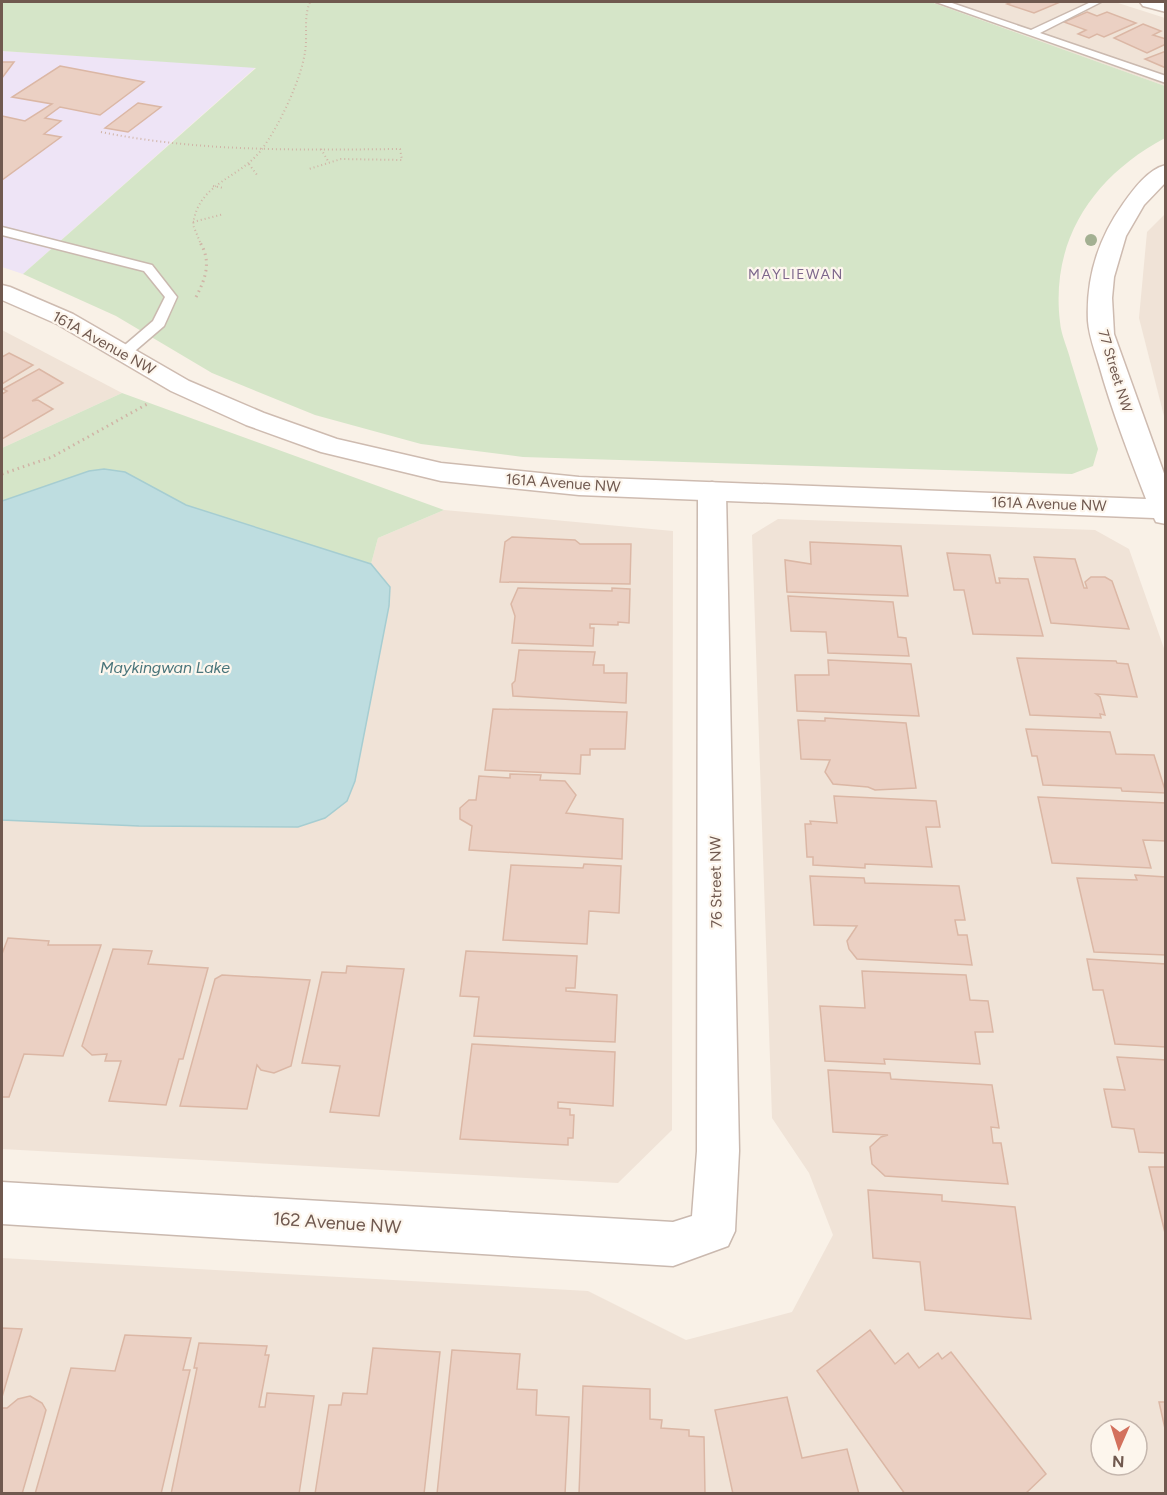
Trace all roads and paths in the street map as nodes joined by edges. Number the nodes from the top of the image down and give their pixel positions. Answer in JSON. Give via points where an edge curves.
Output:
{"nodes":[{"id":1,"x":310,"y":2,"type":"edge"},
{"id":2,"x":941,"y":2,"type":"edge"},
{"id":3,"x":1096,"y":2,"type":"edge"},
{"id":4,"x":1149,"y":2,"type":"edge"},
{"id":5,"x":1166,"y":7,"type":"edge"},
{"id":6,"x":1033,"y":33,"type":"junction"},
{"id":7,"x":1166,"y":80,"type":"edge"},
{"id":8,"x":101,"y":132,"type":"dead end"},
{"id":9,"x":264,"y":147,"type":"junction"},
{"id":10,"x":321,"y":149,"type":"junction"},
{"id":11,"x":369,"y":149,"type":"junction"},
{"id":12,"x":367,"y":159,"type":"junction"},
{"id":13,"x":328,"y":161,"type":"junction"},
{"id":14,"x":249,"y":164,"type":"junction"},
{"id":15,"x":309,"y":170,"type":"dead end"},
{"id":16,"x":1166,"y":171,"type":"edge"},
{"id":17,"x":256,"y":175,"type":"dead end"},
{"id":18,"x":212,"y":185,"type":"junction"},
{"id":19,"x":224,"y":188,"type":"dead end"},
{"id":20,"x":224,"y":214,"type":"dead end"},
{"id":21,"x":193,"y":222,"type":"junction"},
{"id":22,"x":2,"y":231,"type":"edge"},
{"id":23,"x":2,"y":292,"type":"edge"},
{"id":24,"x":195,"y":298,"type":"dead end"},
{"id":25,"x":124,"y":353,"type":"junction"},
{"id":26,"x":180,"y":386,"type":"junction"},
{"id":27,"x":2,"y":474,"type":"edge"},
{"id":28,"x":712,"y":491,"type":"junction"},
{"id":29,"x":1164,"y":512,"type":"edge"},
{"id":30,"x":2,"y":1203,"type":"edge"},
{"id":31,"x":673,"y":1244,"type":"joint"}],
"edges":[{"from":1,"to":9,"type":"path","via":[[303,24],[305,56]]},
{"from":2,"to":6,"type":"lane"},
{"from":3,"to":6,"type":"lane"},
{"from":4,"to":5,"type":"street"},
{"from":6,"to":7,"type":"lane"},
{"from":8,"to":9,"type":"path","via":[[157,142]]},
{"from":9,"to":10,"type":"path"},
{"from":9,"to":14,"type":"path"},
{"from":10,"to":11,"type":"path"},
{"from":10,"to":13,"type":"path"},
{"from":11,"to":12,"type":"path"},
{"from":11,"to":12,"type":"path","via":[[400,149],[403,155],[400,161]]},
{"from":12,"to":13,"type":"path"},
{"from":13,"to":15,"type":"path"},
{"from":14,"to":17,"type":"path"},
{"from":14,"to":18,"type":"path"},
{"from":16,"to":29,"type":"street","name":"77 Street NW","via":[[1148,184],[1121,218],[1102,276],[1100,321],[1116,382]]},
{"from":18,"to":19,"type":"path"},
{"from":18,"to":21,"type":"path"},
{"from":20,"to":21,"type":"path"},
{"from":21,"to":24,"type":"path","via":[[194,234],[207,259],[205,278]]},
{"from":22,"to":25,"type":"lane","via":[[148,268],[171,297],[159,324]]},
{"from":23,"to":25,"type":"street","name":"161A Avenue NW","via":[[65,319]]},
{"from":25,"to":26,"type":"street","name":"161A Avenue NW"},
{"from":26,"to":27,"type":"path","via":[[52,457]]},
{"from":26,"to":28,"type":"street","name":"161A Avenue NW","via":[[330,446],[441,472],[568,485]]},
{"from":28,"to":29,"type":"street","name":"161A Avenue NW"},
{"from":28,"to":31,"type":"street","name":"76 Street NW","via":[[718,1151],[713,1231]]},
{"from":30,"to":31,"type":"street","name":"162 Avenue NW"}]}
